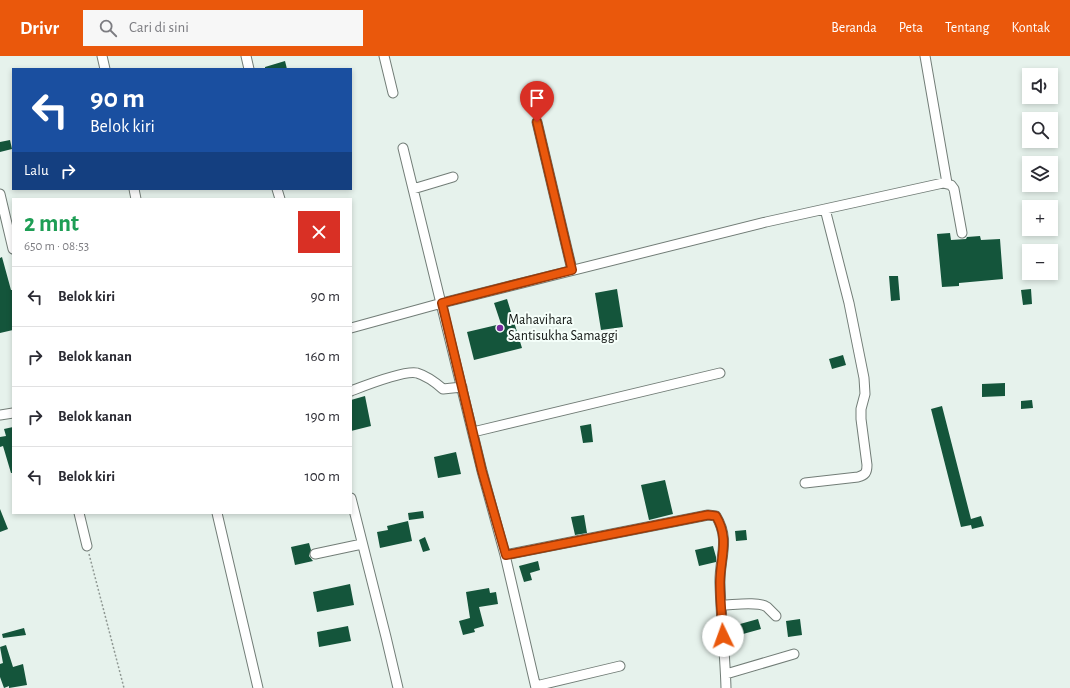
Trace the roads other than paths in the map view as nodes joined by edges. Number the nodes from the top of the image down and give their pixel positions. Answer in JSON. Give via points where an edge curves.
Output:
{"nodes":[{"id":1,"x":102,"y":56,"type":"edge"},
{"id":2,"x":246,"y":56,"type":"edge"},
{"id":3,"x":384,"y":56,"type":"edge"},
{"id":4,"x":926,"y":56,"type":"edge"},
{"id":5,"x":105,"y":68,"type":"edge"},
{"id":6,"x":249,"y":68,"type":"edge"},
{"id":7,"x":393,"y":93,"type":"dead end"},
{"id":8,"x":537,"y":122,"type":"dead end"},
{"id":9,"x":403,"y":148,"type":"dead end"},
{"id":10,"x":453,"y":177,"type":"dead end"},
{"id":11,"x":947,"y":183,"type":"junction"},
{"id":12,"x":413,"y":189,"type":"junction"},
{"id":13,"x":0,"y":194,"type":"edge"},
{"id":14,"x":826,"y":209,"type":"junction"},
{"id":15,"x":962,"y":233,"type":"dead end"},
{"id":16,"x":12,"y":245,"type":"edge"},
{"id":17,"x":572,"y":270,"type":"junction"},
{"id":18,"x":442,"y":303,"type":"junction"},
{"id":19,"x":352,"y":328,"type":"edge"},
{"id":20,"x":720,"y":373,"type":"dead end"},
{"id":21,"x":462,"y":387,"type":"junction"},
{"id":22,"x":352,"y":391,"type":"edge"},
{"id":23,"x":12,"y":413,"type":"edge"},
{"id":24,"x":0,"y":415,"type":"edge"},
{"id":25,"x":473,"y":432,"type":"junction"},
{"id":26,"x":805,"y":483,"type":"dead end"},
{"id":27,"x":352,"y":502,"type":"edge"},
{"id":28,"x":78,"y":514,"type":"edge"},
{"id":29,"x":217,"y":514,"type":"edge"},
{"id":30,"x":362,"y":544,"type":"junction"},
{"id":31,"x":87,"y":546,"type":"road end"},
{"id":32,"x":316,"y":554,"type":"dead end"},
{"id":33,"x":506,"y":555,"type":"junction"},
{"id":34,"x":722,"y":605,"type":"junction"},
{"id":35,"x":776,"y":616,"type":"dead end"},
{"id":36,"x":794,"y":654,"type":"dead end"},
{"id":37,"x":620,"y":666,"type":"dead end"},
{"id":38,"x":726,"y":674,"type":"junction"},
{"id":39,"x":536,"y":687,"type":"edge"},
{"id":40,"x":258,"y":688,"type":"edge"},
{"id":41,"x":398,"y":688,"type":"edge"},
{"id":42,"x":726,"y":688,"type":"edge"}],
"edges":[{"from":1,"to":5,"type":"street"},
{"from":2,"to":6,"type":"street"},
{"from":3,"to":7,"type":"street"},
{"from":4,"to":11,"type":"street"},
{"from":8,"to":17,"type":"street"},
{"from":9,"to":12,"type":"street"},
{"from":10,"to":12,"type":"street"},
{"from":11,"to":14,"type":"street"},
{"from":11,"to":15,"type":"street","via":[[954,189]]},
{"from":12,"to":18,"type":"street"},
{"from":13,"to":16,"type":"street"},
{"from":14,"to":17,"type":"street"},
{"from":14,"to":26,"type":"street","via":[[864,378],[865,394],[861,420],[867,471],[858,477]]},
{"from":17,"to":18,"type":"street"},
{"from":18,"to":19,"type":"street"},
{"from":18,"to":21,"type":"street"},
{"from":20,"to":25,"type":"street"},
{"from":21,"to":22,"type":"street","via":[[443,389],[430,378],[413,372]]},
{"from":21,"to":25,"type":"street"},
{"from":23,"to":24,"type":"street"},
{"from":25,"to":33,"type":"street"},
{"from":27,"to":30,"type":"street"},
{"from":28,"to":31,"type":"street"},
{"from":29,"to":40,"type":"street"},
{"from":30,"to":32,"type":"street"},
{"from":30,"to":41,"type":"street"},
{"from":33,"to":34,"type":"street","via":[[708,515],[716,516],[722,526],[724,542],[720,582]]},
{"from":33,"to":39,"type":"street"},
{"from":34,"to":35,"type":"street","via":[[762,605]]},
{"from":34,"to":38,"type":"street"},
{"from":36,"to":38,"type":"street"},
{"from":37,"to":39,"type":"street"},
{"from":38,"to":42,"type":"street"}]}
